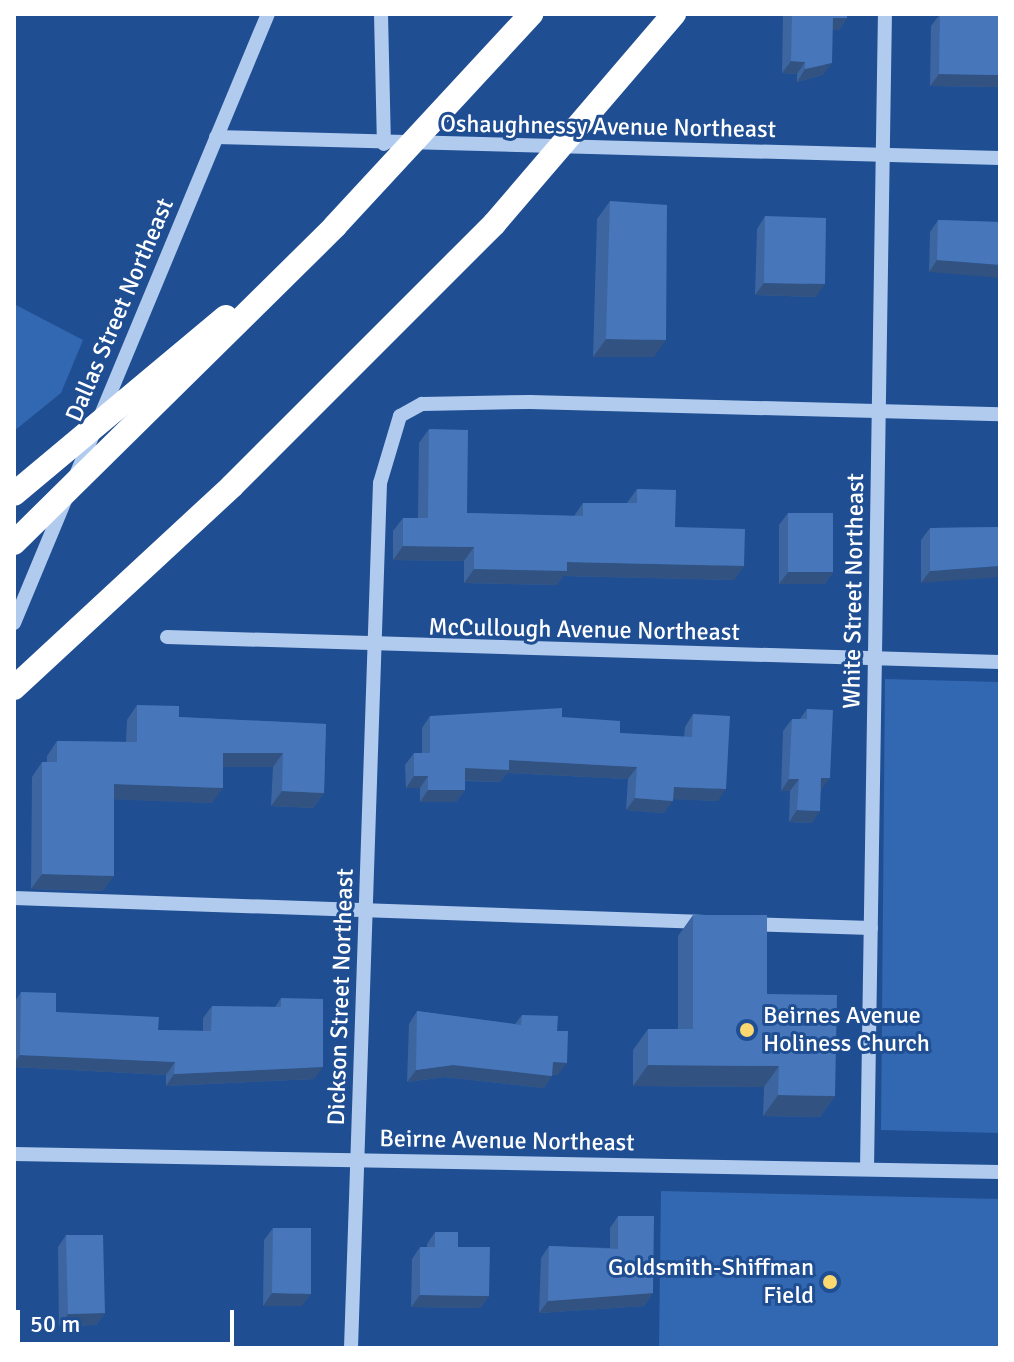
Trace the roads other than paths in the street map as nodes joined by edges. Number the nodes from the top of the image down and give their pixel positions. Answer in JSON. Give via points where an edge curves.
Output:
{"nodes":[{"id":1,"x":268,"y":14,"type":"edge"},
{"id":2,"x":381,"y":14,"type":"edge"},
{"id":3,"x":531,"y":14,"type":"edge"},
{"id":4,"x":674,"y":14,"type":"edge"},
{"id":5,"x":885,"y":14,"type":"edge"},
{"id":6,"x":216,"y":137,"type":"junction"},
{"id":7,"x":384,"y":144,"type":"junction"},
{"id":8,"x":882,"y":155,"type":"junction"},
{"id":9,"x":1000,"y":158,"type":"edge"},
{"id":10,"x":335,"y":226,"type":"junction"},
{"id":11,"x":879,"y":410,"type":"junction"},
{"id":12,"x":1000,"y":414,"type":"edge"},
{"id":13,"x":14,"y":494,"type":"edge"},
{"id":14,"x":14,"y":543,"type":"edge"},
{"id":15,"x":14,"y":623,"type":"edge"},
{"id":16,"x":167,"y":637,"type":"dead end"},
{"id":17,"x":373,"y":647,"type":"junction"},
{"id":18,"x":875,"y":659,"type":"junction"},
{"id":19,"x":1000,"y":662,"type":"edge"},
{"id":20,"x":14,"y":688,"type":"edge"},
{"id":21,"x":14,"y":898,"type":"edge"},
{"id":22,"x":365,"y":910,"type":"junction"},
{"id":23,"x":871,"y":928,"type":"junction"},
{"id":24,"x":14,"y":1154,"type":"edge"},
{"id":25,"x":359,"y":1160,"type":"junction"},
{"id":26,"x":867,"y":1169,"type":"junction"},
{"id":27,"x":1000,"y":1172,"type":"edge"},
{"id":28,"x":351,"y":1348,"type":"edge"}],
"edges":[{"from":1,"to":6,"type":"street","name":"Dallas Street Northeast"},
{"from":2,"to":7,"type":"street"},
{"from":3,"to":10,"type":"highway","bridge":true},
{"from":4,"to":20,"type":"highway","bridge":true,"via":[[494,224],[232,486]]},
{"from":5,"to":8,"type":"street","name":"White Street Northeast"},
{"from":6,"to":7,"type":"street","name":"Oshaughnessy Avenue Northeast"},
{"from":6,"to":15,"type":"street","name":"Dallas Street Northeast"},
{"from":7,"to":8,"type":"street","name":"Oshaughnessy Avenue Northeast"},
{"from":8,"to":9,"type":"street","name":"Oshaughnessy Avenue Northeast"},
{"from":8,"to":11,"type":"street","name":"White Street Northeast"},
{"from":10,"to":13,"type":"highway","bridge":true},
{"from":10,"to":14,"type":"highway","bridge":true},
{"from":11,"to":12,"type":"street","name":"Dickson Street Northeast"},
{"from":11,"to":17,"type":"street","name":"Dickson Street Northeast","via":[[422,404],[400,416],[387,441]]},
{"from":11,"to":18,"type":"street","name":"White Street Northeast"},
{"from":16,"to":17,"type":"street","name":"McCullough Avenue Northeast","via":[[249,635]]},
{"from":17,"to":18,"type":"street","name":"McCullough Avenue Northeast"},
{"from":17,"to":22,"type":"street","name":"Dickson Street Northeast"},
{"from":18,"to":19,"type":"street","name":"McCullough Avenue Northeast"},
{"from":18,"to":23,"type":"street","name":"White Street Northeast"},
{"from":21,"to":22,"type":"street"},
{"from":22,"to":23,"type":"street"},
{"from":22,"to":25,"type":"street","name":"Dickson Street Northeast"},
{"from":23,"to":26,"type":"street","name":"White Street Northeast"},
{"from":24,"to":25,"type":"street","name":"Beirne Avenue Northeast"},
{"from":25,"to":26,"type":"street","name":"Beirne Avenue Northeast"},
{"from":25,"to":28,"type":"street","name":"Dickson Street Northeast"},
{"from":26,"to":27,"type":"street","name":"Beirne Avenue Northeast"}]}
